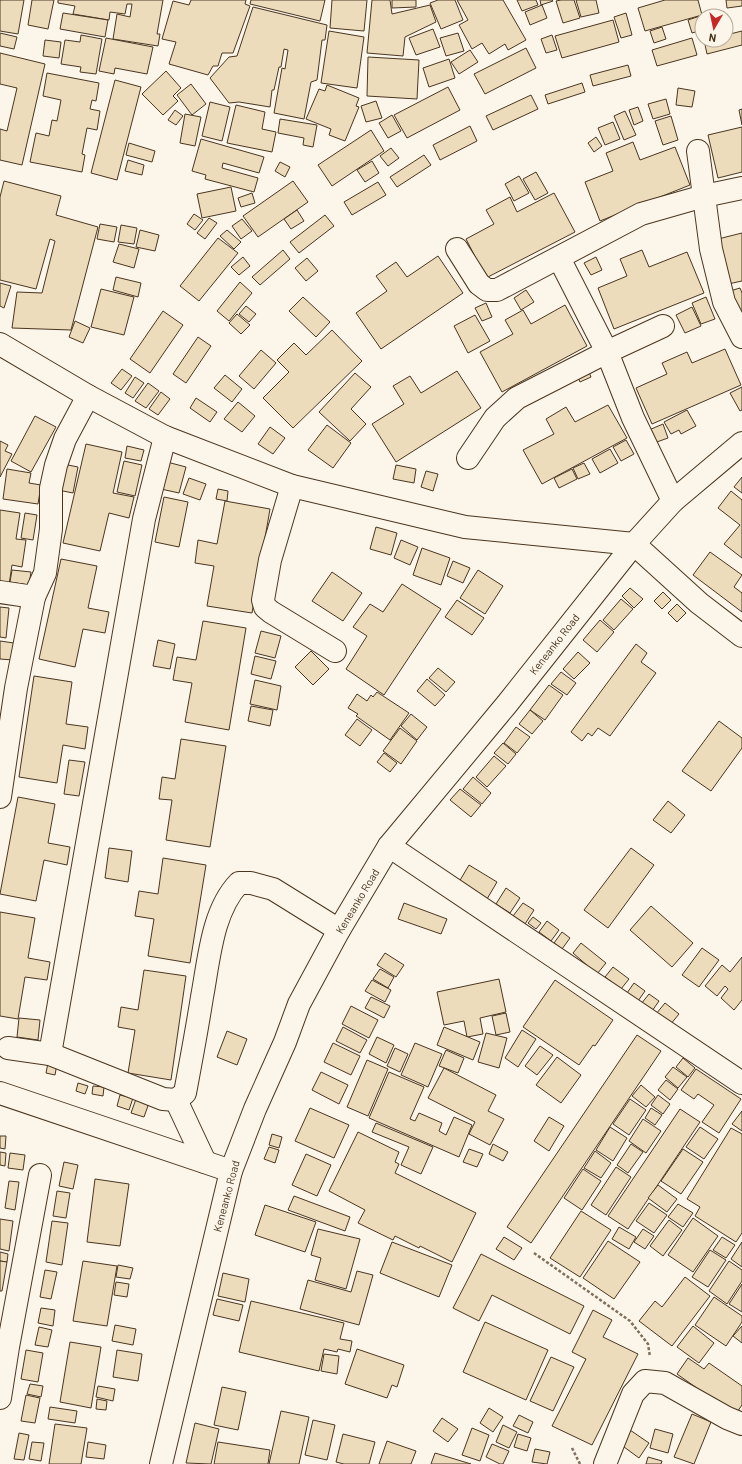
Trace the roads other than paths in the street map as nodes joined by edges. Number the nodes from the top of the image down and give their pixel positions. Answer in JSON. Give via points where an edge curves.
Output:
{"nodes":[{"id":1,"x":698,"y":151,"type":"dead end"},
{"id":2,"x":742,"y":188,"type":"edge"},
{"id":3,"x":704,"y":196,"type":"junction"},
{"id":4,"x":457,"y":249,"type":"dead end"},
{"id":5,"x":559,"y":258,"type":"junction"},
{"id":6,"x":663,"y":326,"type":"dead end"},
{"id":7,"x":742,"y":336,"type":"edge"},
{"id":8,"x":0,"y":344,"type":"edge"},
{"id":9,"x":607,"y":352,"type":"junction"},
{"id":10,"x":88,"y":396,"type":"junction"},
{"id":11,"x":165,"y":437,"type":"junction"},
{"id":12,"x":742,"y":443,"type":"edge"},
{"id":13,"x":468,"y":458,"type":"dead end"},
{"id":14,"x":292,"y":486,"type":"junction"},
{"id":15,"x":673,"y":501,"type":"junction"},
{"id":16,"x":634,"y":544,"type":"junction"},
{"id":17,"x":0,"y":592,"type":"edge"},
{"id":18,"x":34,"y":597,"type":"junction"},
{"id":19,"x":742,"y":636,"type":"edge"},
{"id":20,"x":335,"y":651,"type":"dead end"},
{"id":21,"x":0,"y":797,"type":"edge"},
{"id":22,"x":389,"y":846,"type":"junction"},
{"id":23,"x":339,"y":930,"type":"junction"},
{"id":24,"x":8,"y":1048,"type":"dead end"},
{"id":25,"x":50,"y":1054,"type":"junction"},
{"id":26,"x":742,"y":1084,"type":"edge"},
{"id":27,"x":0,"y":1094,"type":"edge"},
{"id":28,"x":176,"y":1100,"type":"junction"},
{"id":29,"x":205,"y":1162,"type":"junction"},
{"id":30,"x":231,"y":1171,"type":"junction"},
{"id":31,"x":40,"y":1175,"type":"dead end"},
{"id":32,"x":0,"y":1398,"type":"edge"},
{"id":33,"x":742,"y":1424,"type":"edge"},
{"id":34,"x":161,"y":1464,"type":"edge"},
{"id":35,"x":605,"y":1464,"type":"edge"}],
"edges":[{"from":1,"to":3,"type":"street"},
{"from":2,"to":3,"type":"street"},
{"from":3,"to":5,"type":"street","via":[[641,214]]},
{"from":3,"to":7,"type":"street","via":[[724,302]]},
{"from":4,"to":5,"type":"street","via":[[479,284],[487,290],[498,290]]},
{"from":5,"to":9,"type":"street"},
{"from":6,"to":9,"type":"street"},
{"from":8,"to":10,"type":"street"},
{"from":9,"to":13,"type":"street","via":[[517,398],[495,418]]},
{"from":9,"to":15,"type":"street","via":[[633,418]]},
{"from":10,"to":11,"type":"street"},
{"from":10,"to":18,"type":"street","via":[[65,439],[56,465],[51,488],[51,529],[45,573]]},
{"from":11,"to":14,"type":"street"},
{"from":11,"to":25,"type":"street","via":[[144,519]]},
{"from":12,"to":15,"type":"street","name":"Keneanko Road"},
{"from":14,"to":16,"type":"street","via":[[466,527]]},
{"from":14,"to":20,"type":"street","via":[[270,560],[263,600],[265,607],[271,612]]},
{"from":15,"to":16,"type":"street","name":"Keneanko Road"},
{"from":16,"to":19,"type":"street","via":[[699,603]]},
{"from":16,"to":22,"type":"street","name":"Keneanko Road","via":[[507,704]]},
{"from":17,"to":18,"type":"street"},
{"from":18,"to":21,"type":"street","via":[[16,688]]},
{"from":22,"to":23,"type":"street","name":"Keneanko Road"},
{"from":22,"to":26,"type":"street"},
{"from":23,"to":28,"type":"street","via":[[273,889],[251,883],[239,883],[231,892],[221,912],[212,944],[185,1093]]},
{"from":23,"to":30,"type":"street","name":"Keneanko Road","via":[[299,1004]]},
{"from":24,"to":25,"type":"street"},
{"from":25,"to":28,"type":"street","via":[[163,1099]]},
{"from":27,"to":29,"type":"street"},
{"from":28,"to":29,"type":"street"},
{"from":29,"to":30,"type":"street"},
{"from":30,"to":34,"type":"street","name":"Keneanko Road"},
{"from":31,"to":32,"type":"street"},
{"from":33,"to":35,"type":"street","via":[[665,1383],[646,1381],[633,1394]]}]}
